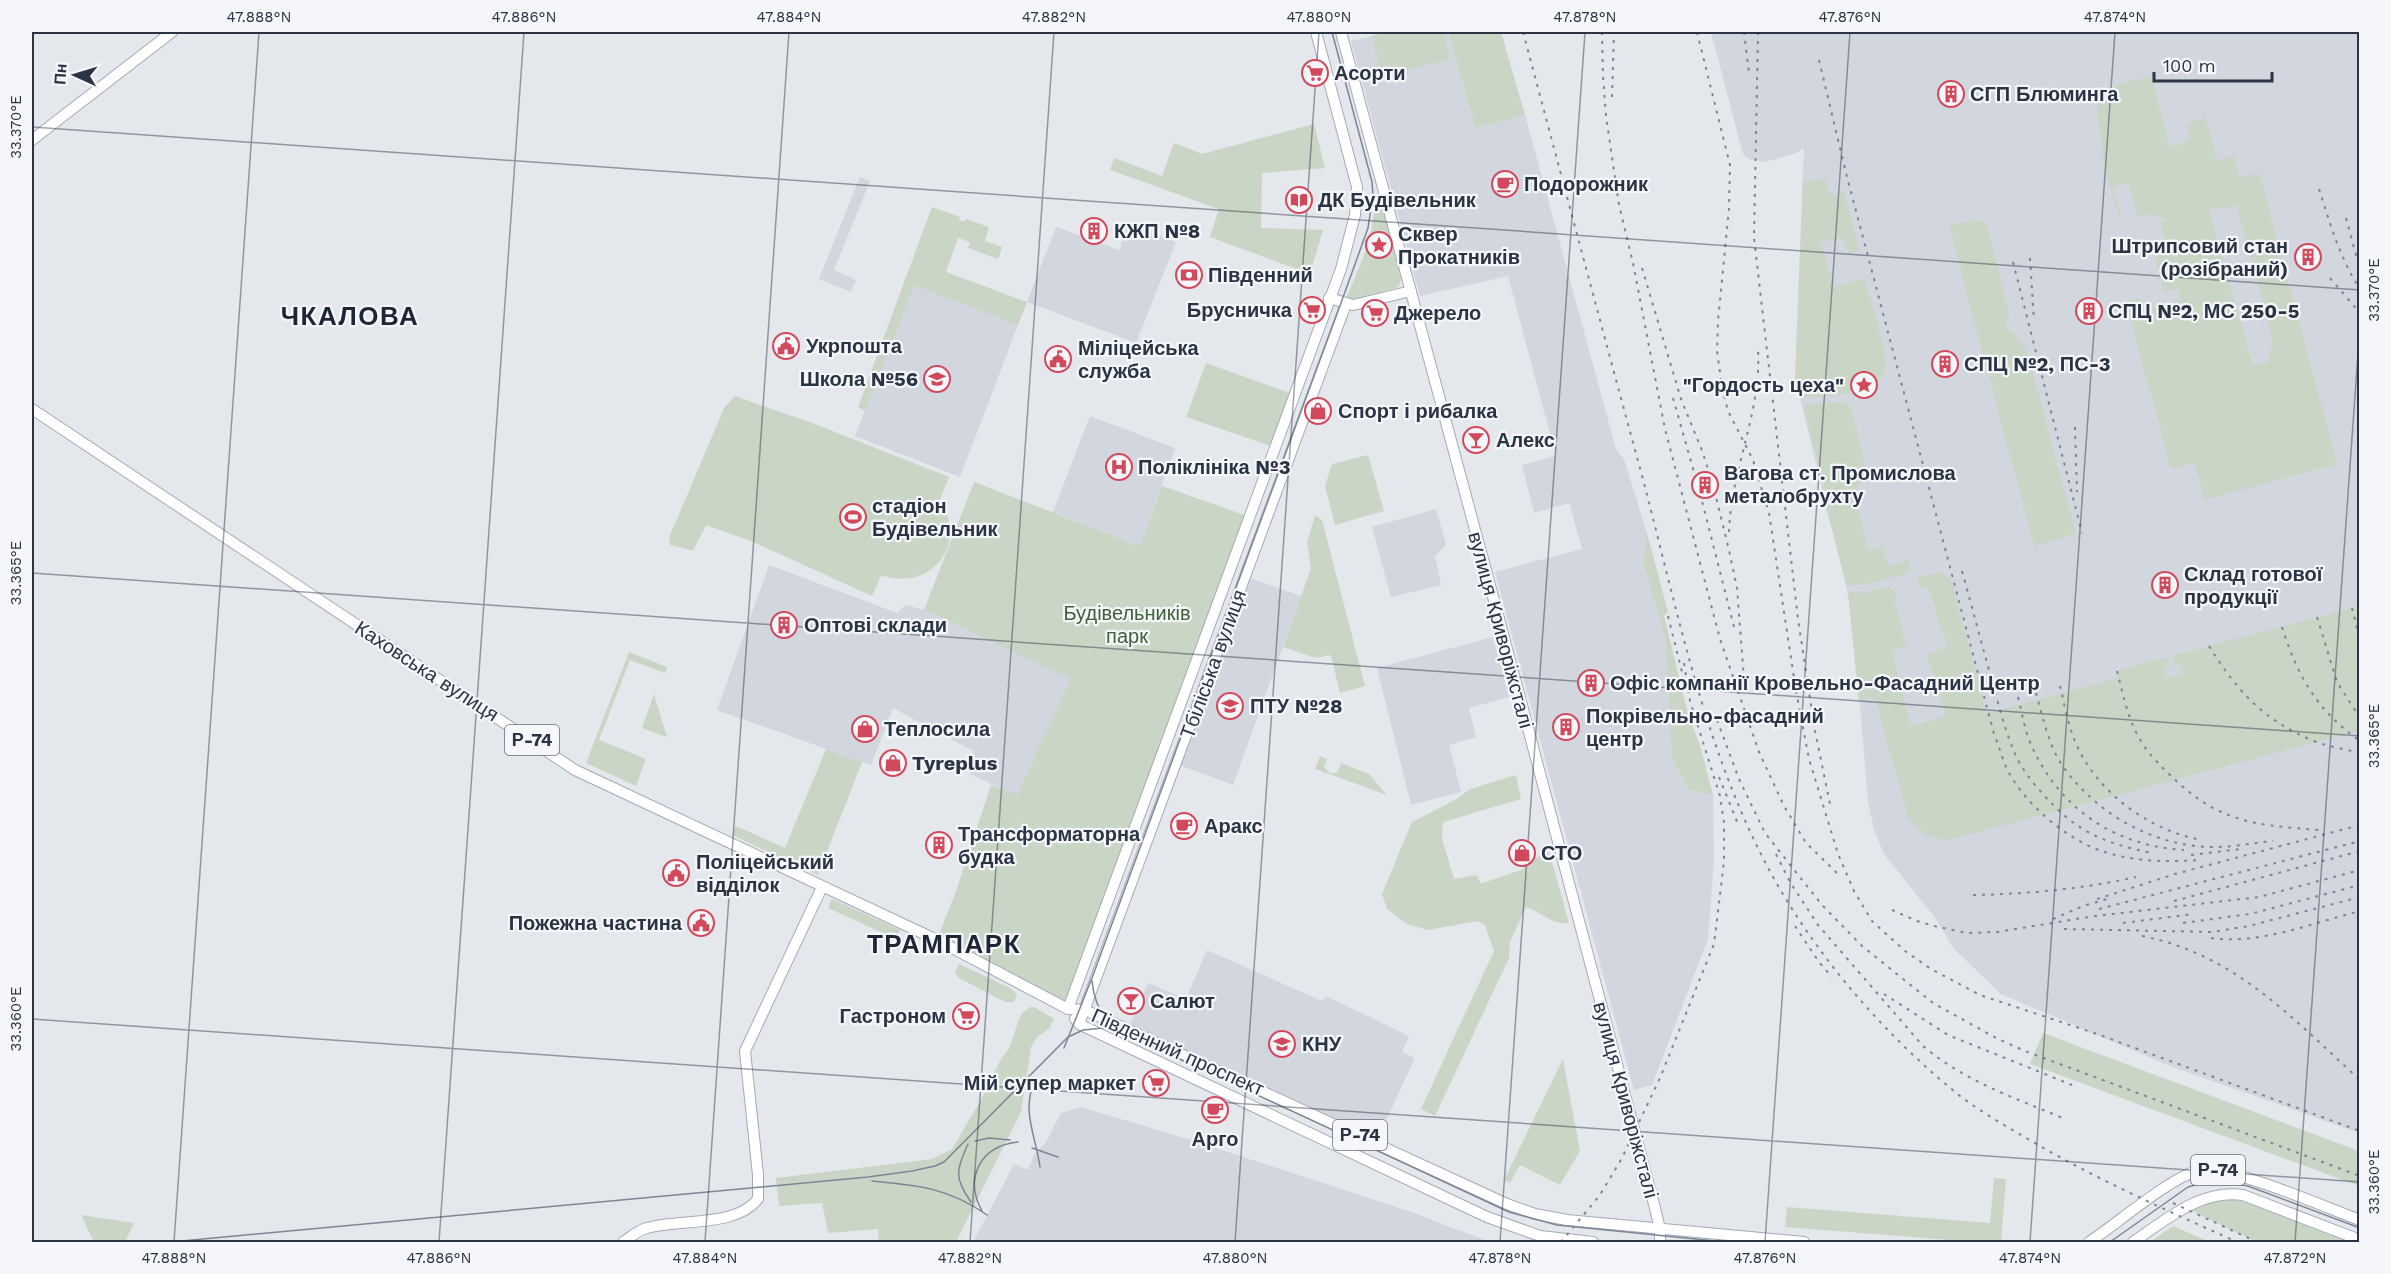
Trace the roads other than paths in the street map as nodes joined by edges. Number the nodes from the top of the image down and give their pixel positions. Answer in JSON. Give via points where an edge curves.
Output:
{"nodes":[{"id":1,"x":172,"y":32,"type":"edge"},
{"id":2,"x":1316,"y":32,"type":"edge"},
{"id":3,"x":1341,"y":32,"type":"edge"},
{"id":4,"x":32,"y":140,"type":"edge"},
{"id":5,"x":1411,"y":291,"type":"junction"},
{"id":6,"x":1329,"y":298,"type":"junction"},
{"id":7,"x":1346,"y":304,"type":"junction"},
{"id":8,"x":32,"y":409,"type":"edge"},
{"id":9,"x":822,"y":887,"type":"junction"},
{"id":10,"x":1068,"y":1009,"type":"junction"},
{"id":11,"x":1086,"y":1010,"type":"junction"},
{"id":12,"x":1079,"y":1024,"type":"junction"},
{"id":13,"x":2360,"y":1220,"type":"edge"},
{"id":14,"x":1660,"y":1229,"type":"junction"},
{"id":15,"x":2360,"y":1240,"type":"edge"},
{"id":16,"x":623,"y":1242,"type":"edge"},
{"id":17,"x":1593,"y":1242,"type":"edge"},
{"id":18,"x":1660,"y":1242,"type":"edge"},
{"id":19,"x":1804,"y":1242,"type":"edge"},
{"id":20,"x":2089,"y":1242,"type":"edge"},
{"id":21,"x":2133,"y":1242,"type":"edge"}],
"edges":[{"from":1,"to":4,"type":"main road"},
{"from":2,"to":6,"type":"main road","via":[[1357,188],[1352,231]]},
{"from":3,"to":5,"type":"main road","name":"вулиця Криворіжсталі"},
{"from":5,"to":7,"type":"main road","via":[[1362,304]]},
{"from":5,"to":14,"type":"main road","name":"вулиця Криворіжсталі"},
{"from":6,"to":7,"type":"main road"},
{"from":6,"to":10,"type":"main road","name":"Тбіліська вулиця"},
{"from":7,"to":11,"type":"main road","name":"Тбіліська вулиця"},
{"from":8,"to":9,"type":"main road","name":"Каховська вулиця","number":"Р-74","via":[[575,770]]},
{"from":9,"to":10,"type":"main road","name":"Каховська вулиця","number":"Р-74","via":[[937,940]]},
{"from":9,"to":16,"type":"main road","via":[[745,1051],[759,1195],[742,1212],[647,1228]]},
{"from":10,"to":11,"type":"main road","name":"Південний проспект","number":"Р-74"},
{"from":10,"to":12,"type":"main road","name":"Південний проспект","number":"Р-74"},
{"from":11,"to":12,"type":"main road","name":"Тбіліська вулиця"},
{"from":11,"to":14,"type":"main road","name":"Південний проспект","number":"Р-74","via":[[1507,1204],[1552,1218]]},
{"from":12,"to":17,"type":"main road","name":"Південний проспект","number":"Р-74","via":[[1496,1220],[1540,1236]]},
{"from":13,"to":20,"type":"main road","number":"Р-74","via":[[2248,1178],[2210,1169],[2196,1171],[2168,1186]]},
{"from":14,"to":18,"type":"main road","name":"вулиця Криворіжсталі"},
{"from":14,"to":19,"type":"main road","name":"Південний проспект","number":"Р-74"},
{"from":15,"to":21,"type":"main road","number":"Р-74","via":[[2229,1193],[2184,1207]]}]}
